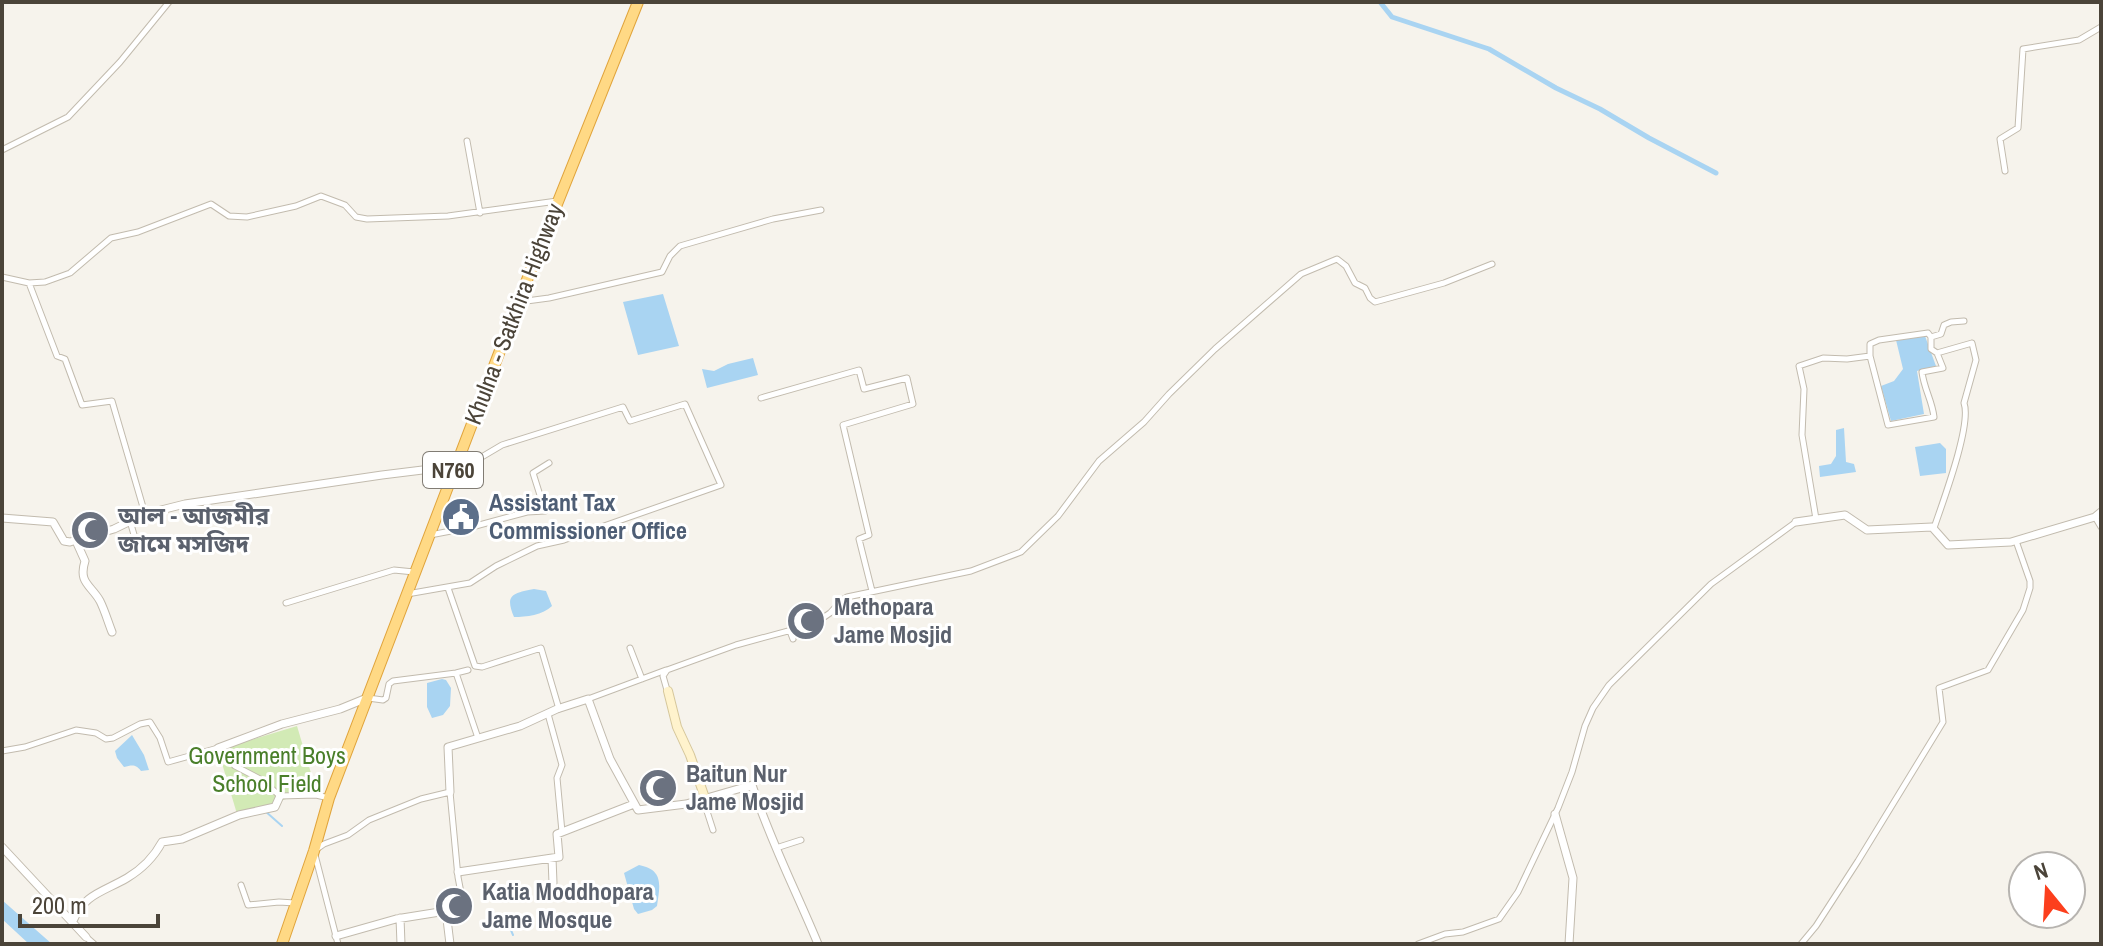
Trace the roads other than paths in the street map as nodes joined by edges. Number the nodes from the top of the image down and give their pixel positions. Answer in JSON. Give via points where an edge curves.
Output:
{"nodes":[{"id":1,"x":169,"y":2,"type":"edge"},
{"id":2,"x":638,"y":2,"type":"edge"},
{"id":3,"x":2101,"y":27,"type":"edge"},
{"id":4,"x":467,"y":141,"type":"dead end"},
{"id":5,"x":2,"y":150,"type":"edge"},
{"id":6,"x":2005,"y":171,"type":"dead end"},
{"id":7,"x":558,"y":201,"type":"junction"},
{"id":8,"x":821,"y":210,"type":"dead end"},
{"id":9,"x":480,"y":213,"type":"junction"},
{"id":10,"x":1492,"y":264,"type":"dead end"},
{"id":11,"x":2,"y":277,"type":"edge"},
{"id":12,"x":29,"y":283,"type":"junction"},
{"id":13,"x":518,"y":302,"type":"junction"},
{"id":14,"x":1964,"y":321,"type":"dead end"},
{"id":15,"x":1931,"y":337,"type":"junction"},
{"id":16,"x":1937,"y":353,"type":"junction"},
{"id":17,"x":1870,"y":356,"type":"junction"},
{"id":18,"x":761,"y":398,"type":"dead end"},
{"id":19,"x":456,"y":463,"type":"junction"},
{"id":20,"x":549,"y":463,"type":"dead end"},
{"id":21,"x":145,"y":514,"type":"junction"},
{"id":22,"x":2098,"y":515,"type":"edge"},
{"id":23,"x":2,"y":518,"type":"edge"},
{"id":24,"x":1816,"y":519,"type":"junction"},
{"id":25,"x":130,"y":520,"type":"junction"},
{"id":26,"x":1796,"y":522,"type":"joint"},
{"id":27,"x":2101,"y":527,"type":"edge"},
{"id":28,"x":1933,"y":529,"type":"junction"},
{"id":29,"x":429,"y":535,"type":"junction"},
{"id":30,"x":76,"y":541,"type":"junction"},
{"id":31,"x":2016,"y":541,"type":"junction"},
{"id":32,"x":137,"y":545,"type":"dead end"},
{"id":33,"x":415,"y":572,"type":"junction"},
{"id":34,"x":448,"y":588,"type":"junction"},
{"id":35,"x":872,"y":591,"type":"junction"},
{"id":36,"x":407,"y":594,"type":"junction"},
{"id":37,"x":286,"y":603,"type":"dead end"},
{"id":38,"x":790,"y":631,"type":"junction"},
{"id":39,"x":112,"y":632,"type":"dead end"},
{"id":40,"x":793,"y":639,"type":"dead end"},
{"id":41,"x":630,"y":648,"type":"dead end"},
{"id":42,"x":468,"y":670,"type":"dead end"},
{"id":43,"x":667,"y":670,"type":"junction"},
{"id":44,"x":456,"y":673,"type":"junction"},
{"id":45,"x":642,"y":679,"type":"junction"},
{"id":46,"x":668,"y":691,"type":"joint"},
{"id":47,"x":367,"y":698,"type":"junction"},
{"id":48,"x":588,"y":699,"type":"junction"},
{"id":49,"x":559,"y":709,"type":"junction"},
{"id":50,"x":548,"y":714,"type":"junction"},
{"id":51,"x":478,"y":738,"type":"junction"},
{"id":52,"x":218,"y":748,"type":"junction"},
{"id":53,"x":2,"y":751,"type":"edge"},
{"id":54,"x":450,"y":792,"type":"junction"},
{"id":55,"x":280,"y":796,"type":"junction"},
{"id":56,"x":329,"y":798,"type":"junction"},
{"id":57,"x":704,"y":799,"type":"junction"},
{"id":58,"x":634,"y":804,"type":"junction"},
{"id":59,"x":1555,"y":814,"type":"junction"},
{"id":60,"x":713,"y":830,"type":"dead end"},
{"id":61,"x":562,"y":832,"type":"junction"},
{"id":62,"x":801,"y":840,"type":"dead end"},
{"id":63,"x":2,"y":847,"type":"edge"},
{"id":64,"x":775,"y":849,"type":"junction"},
{"id":65,"x":314,"y":851,"type":"junction"},
{"id":66,"x":552,"y":858,"type":"junction"},
{"id":67,"x":458,"y":872,"type":"junction"},
{"id":68,"x":553,"y":883,"type":"dead end"},
{"id":69,"x":241,"y":885,"type":"dead end"},
{"id":70,"x":296,"y":903,"type":"junction"},
{"id":71,"x":447,"y":917,"type":"junction"},
{"id":72,"x":400,"y":918,"type":"junction"},
{"id":73,"x":73,"y":921,"type":"junction"},
{"id":74,"x":86,"y":937,"type":"joint"},
{"id":75,"x":337,"y":940,"type":"edge"},
{"id":76,"x":1421,"y":943,"type":"edge"},
{"id":77,"x":94,"y":944,"type":"edge"},
{"id":78,"x":282,"y":944,"type":"edge"},
{"id":79,"x":401,"y":944,"type":"edge"},
{"id":80,"x":450,"y":944,"type":"edge"},
{"id":81,"x":818,"y":944,"type":"edge"},
{"id":82,"x":1569,"y":944,"type":"edge"},
{"id":83,"x":1801,"y":944,"type":"edge"}],
"edges":[{"from":1,"to":5,"type":"street","via":[[68,117]]},
{"from":2,"to":7,"type":"highway","name":"Khulna - Satkhira Highway","number":"N760"},
{"from":3,"to":6,"type":"street","via":[[2079,40],[2023,49],[2018,128],[2000,139]]},
{"from":4,"to":9,"type":"street"},
{"from":7,"to":9,"type":"street"},
{"from":7,"to":13,"type":"highway","name":"Khulna - Satkhira Highway","number":"N760"},
{"from":8,"to":13,"type":"street","via":[[680,246],[662,272]]},
{"from":9,"to":12,"type":"street","via":[[367,219],[321,196],[237,217],[211,204],[111,238],[70,273]]},
{"from":10,"to":35,"type":"street","via":[[1375,302],[1337,259],[1301,274],[1099,461],[1058,516],[1021,552],[971,571]]},
{"from":11,"to":12,"type":"street"},
{"from":12,"to":21,"type":"street","via":[[82,405],[112,401]]},
{"from":13,"to":19,"type":"highway","name":"Khulna - Satkhira Highway","number":"N760"},
{"from":14,"to":15,"type":"street","via":[[1944,325],[1941,334]]},
{"from":15,"to":16,"type":"street","via":[[1931,349]]},
{"from":15,"to":17,"type":"street","via":[[1928,333],[1879,340],[1870,344]]},
{"from":16,"to":17,"type":"street","via":[[1943,368],[1922,372],[1934,417],[1888,425]]},
{"from":16,"to":28,"type":"street","via":[[1972,343],[1976,360],[1963,430]]},
{"from":17,"to":24,"type":"street","via":[[1823,358],[1799,366],[1802,435]]},
{"from":18,"to":35,"type":"street","via":[[859,370],[864,389],[907,378],[913,404],[843,425],[869,535],[859,539]]},
{"from":19,"to":21,"type":"street","via":[[211,499]]},
{"from":19,"to":29,"type":"highway","name":"Khulna - Satkhira Highway","number":"N760"},
{"from":19,"to":34,"type":"street","via":[[623,407],[630,421],[685,404],[721,485],[537,546],[470,583]]},
{"from":20,"to":29,"type":"street","via":[[533,473],[545,511]]},
{"from":21,"to":25,"type":"street"},
{"from":22,"to":27,"type":"street"},
{"from":22,"to":31,"type":"street"},
{"from":23,"to":30,"type":"street","via":[[53,522],[64,541]]},
{"from":24,"to":26,"type":"street"},
{"from":24,"to":28,"type":"street","via":[[1845,515],[1867,530]]},
{"from":25,"to":30,"type":"street"},
{"from":25,"to":32,"type":"street"},
{"from":26,"to":59,"type":"street","via":[[1711,584],[1609,685],[1585,726]]},
{"from":28,"to":31,"type":"street","via":[[1948,545]]},
{"from":29,"to":33,"type":"highway","name":"Khulna - Satkhira Highway","number":"N760"},
{"from":30,"to":39,"type":"street","via":[[85,561],[85,584]]},
{"from":31,"to":83,"type":"street","via":[[2030,588],[2012,631],[1988,670],[1939,688],[1943,722]]},
{"from":33,"to":36,"type":"highway","name":"Khulna - Satkhira Highway","number":"N760"},
{"from":33,"to":37,"type":"street","via":[[394,570]]},
{"from":34,"to":36,"type":"street"},
{"from":34,"to":49,"type":"street","via":[[475,666],[541,648]]},
{"from":35,"to":38,"type":"street","via":[[842,600],[814,624]]},
{"from":36,"to":47,"type":"highway","name":"Khulna - Satkhira Highway","number":"N760"},
{"from":38,"to":40,"type":"street"},
{"from":38,"to":43,"type":"street"},
{"from":41,"to":45,"type":"street"},
{"from":42,"to":44,"type":"street"},
{"from":43,"to":45,"type":"street"},
{"from":43,"to":46,"type":"street","via":[[663,676]]},
{"from":44,"to":47,"type":"street","via":[[393,681],[386,698]]},
{"from":44,"to":51,"type":"street"},
{"from":45,"to":48,"type":"street"},
{"from":46,"to":57,"type":"main road"},
{"from":47,"to":52,"type":"street"},
{"from":47,"to":56,"type":"highway","name":"Khulna - Satkhira Highway","number":"N760"},
{"from":48,"to":49,"type":"street"},
{"from":48,"to":58,"type":"street"},
{"from":49,"to":50,"type":"street"},
{"from":50,"to":51,"type":"street"},
{"from":50,"to":61,"type":"street","via":[[562,765],[557,778]]},
{"from":51,"to":54,"type":"street","via":[[448,747]]},
{"from":52,"to":53,"type":"street","via":[[168,762],[150,722],[113,738],[76,730]]},
{"from":52,"to":55,"type":"street"},
{"from":54,"to":65,"type":"street","via":[[369,820]]},
{"from":54,"to":67,"type":"street"},
{"from":55,"to":56,"type":"street"},
{"from":55,"to":73,"type":"street","via":[[275,807],[162,842],[141,868],[78,907]]},
{"from":56,"to":65,"type":"highway","name":"Khulna - Satkhira Highway","number":"N760"},
{"from":57,"to":58,"type":"street","via":[[638,810]]},
{"from":57,"to":60,"type":"street"},
{"from":57,"to":64,"type":"street","via":[[752,785]]},
{"from":58,"to":61,"type":"street"},
{"from":59,"to":76,"type":"street","via":[[1518,892],[1499,919]]},
{"from":59,"to":82,"type":"street","via":[[1573,878]]},
{"from":61,"to":66,"type":"street","via":[[557,834],[559,857]]},
{"from":62,"to":64,"type":"street"},
{"from":63,"to":73,"type":"street"},
{"from":64,"to":81,"type":"street"},
{"from":65,"to":70,"type":"highway","name":"Khulna - Satkhira Highway","number":"N760"},
{"from":65,"to":75,"type":"street"},
{"from":66,"to":67,"type":"street"},
{"from":66,"to":68,"type":"street"},
{"from":67,"to":71,"type":"street","via":[[465,914]]},
{"from":69,"to":70,"type":"street","via":[[248,905]]},
{"from":70,"to":78,"type":"highway","name":"Khulna - Satkhira Highway","number":"N760"},
{"from":71,"to":72,"type":"street","via":[[446,911]]},
{"from":71,"to":80,"type":"street"},
{"from":72,"to":75,"type":"street"},
{"from":72,"to":79,"type":"street"},
{"from":73,"to":74,"type":"street"},
{"from":74,"to":77,"type":"street"}]}
